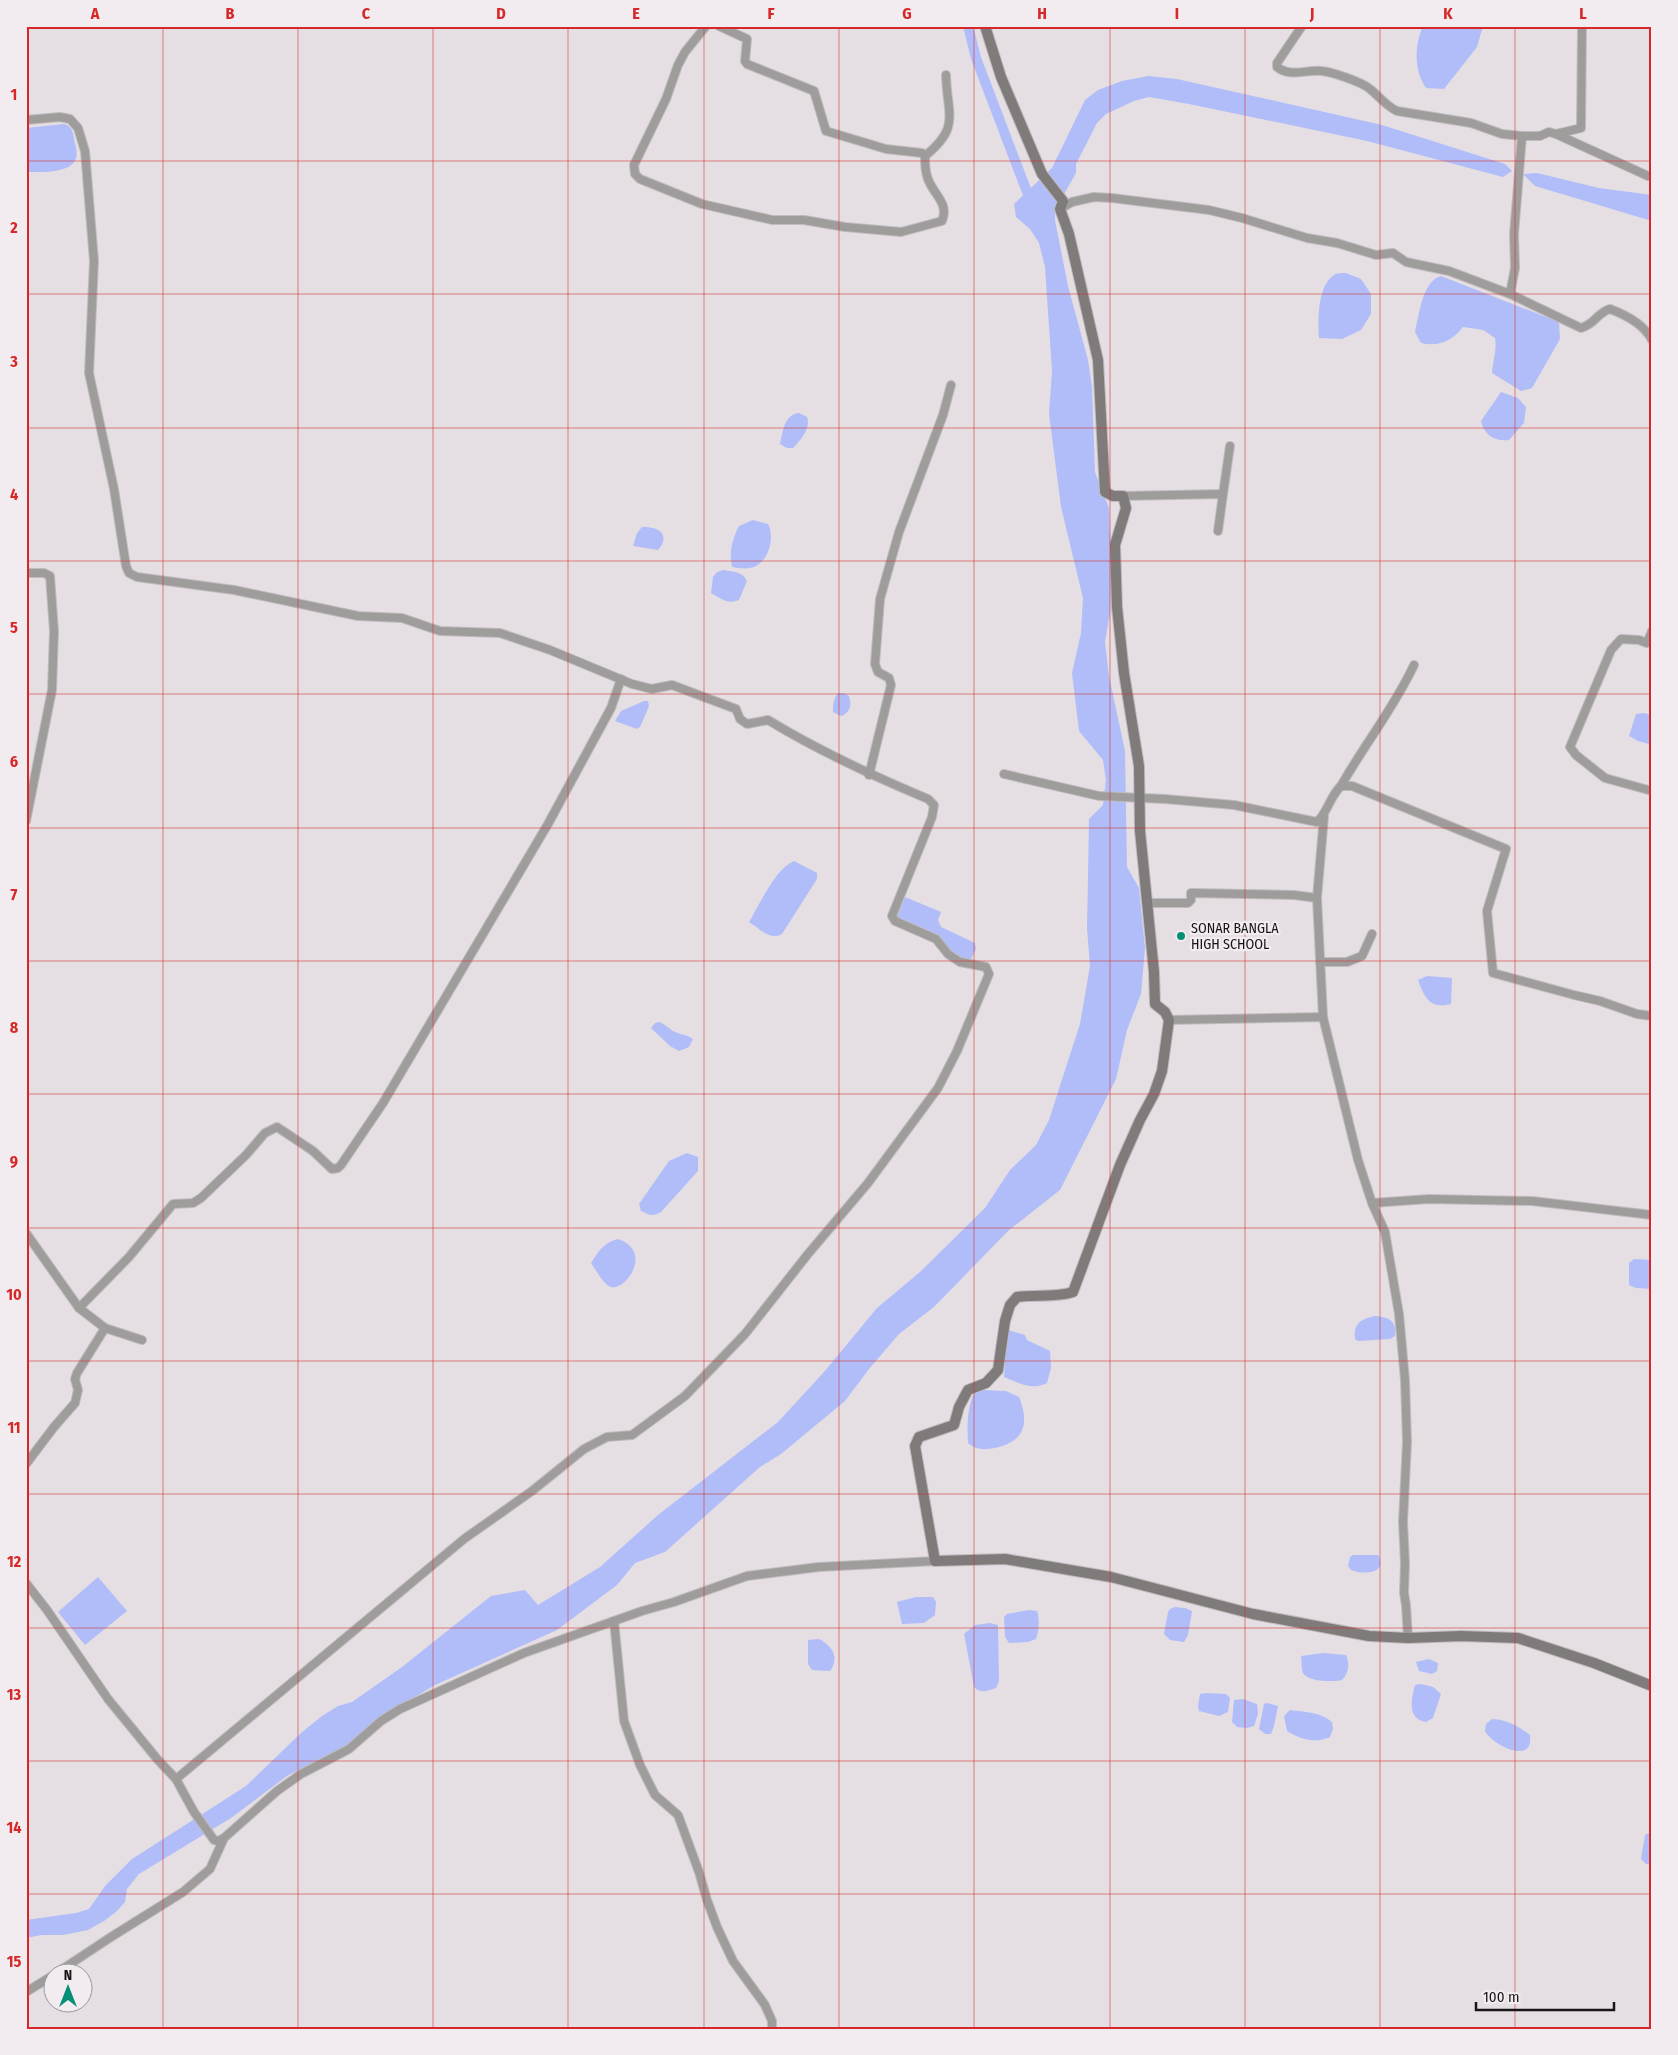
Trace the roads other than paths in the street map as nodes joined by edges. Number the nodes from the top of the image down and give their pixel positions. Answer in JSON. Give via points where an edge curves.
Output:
{"nodes":[{"id":1,"x":706,"y":26,"type":"edge"},
{"id":2,"x":719,"y":26,"type":"edge"},
{"id":3,"x":985,"y":26,"type":"edge"},
{"id":4,"x":1302,"y":26,"type":"edge"},
{"id":5,"x":1582,"y":26,"type":"edge"},
{"id":6,"x":946,"y":75,"type":"dead end"},
{"id":7,"x":26,"y":120,"type":"edge"},
{"id":8,"x":1556,"y":134,"type":"junction"},
{"id":9,"x":1522,"y":136,"type":"junction"},
{"id":10,"x":925,"y":156,"type":"junction"},
{"id":11,"x":1648,"y":176,"type":"dead end"},
{"id":12,"x":1062,"y":205,"type":"junction"},
{"id":13,"x":1510,"y":294,"type":"junction"},
{"id":14,"x":1652,"y":340,"type":"edge"},
{"id":15,"x":951,"y":385,"type":"dead end"},
{"id":16,"x":1230,"y":446,"type":"dead end"},
{"id":17,"x":1223,"y":494,"type":"junction"},
{"id":18,"x":1123,"y":496,"type":"junction"},
{"id":19,"x":1218,"y":531,"type":"dead end"},
{"id":20,"x":26,"y":573,"type":"edge"},
{"id":21,"x":1652,"y":631,"type":"edge"},
{"id":22,"x":1414,"y":665,"type":"dead end"},
{"id":23,"x":621,"y":679,"type":"junction"},
{"id":24,"x":1004,"y":774,"type":"dead end"},
{"id":25,"x":869,"y":775,"type":"junction"},
{"id":26,"x":1341,"y":786,"type":"junction"},
{"id":27,"x":1652,"y":791,"type":"edge"},
{"id":28,"x":1136,"y":798,"type":"junction"},
{"id":29,"x":1324,"y":816,"type":"junction"},
{"id":30,"x":26,"y":820,"type":"edge"},
{"id":31,"x":1317,"y":898,"type":"junction"},
{"id":32,"x":1147,"y":903,"type":"junction"},
{"id":33,"x":1372,"y":934,"type":"dead end"},
{"id":34,"x":1320,"y":962,"type":"junction"},
{"id":35,"x":1652,"y":1016,"type":"edge"},
{"id":36,"x":1323,"y":1017,"type":"junction"},
{"id":37,"x":1169,"y":1020,"type":"junction"},
{"id":38,"x":1372,"y":1202,"type":"junction"},
{"id":39,"x":1652,"y":1215,"type":"edge"},
{"id":40,"x":26,"y":1233,"type":"edge"},
{"id":41,"x":79,"y":1308,"type":"junction"},
{"id":42,"x":105,"y":1328,"type":"junction"},
{"id":43,"x":142,"y":1340,"type":"dead end"},
{"id":44,"x":26,"y":1464,"type":"edge"},
{"id":45,"x":934,"y":1561,"type":"junction"},
{"id":46,"x":26,"y":1583,"type":"edge"},
{"id":47,"x":614,"y":1621,"type":"junction"},
{"id":48,"x":1408,"y":1638,"type":"junction"},
{"id":49,"x":1652,"y":1686,"type":"edge"},
{"id":50,"x":176,"y":1779,"type":"junction"},
{"id":51,"x":224,"y":1838,"type":"junction"},
{"id":52,"x":73,"y":1962,"type":"edge"},
{"id":53,"x":42,"y":1982,"type":"edge"},
{"id":54,"x":26,"y":1992,"type":"edge"},
{"id":55,"x":772,"y":2029,"type":"edge"}],
"edges":[{"from":1,"to":10,"type":"street","via":[[678,65],[634,165],[635,174],[640,179],[702,204],[772,220],[804,220],[901,232],[942,221],[944,215],[941,201],[926,176]]},
{"from":2,"to":10,"type":"street","via":[[747,39],[747,64],[814,92],[826,131],[886,149],[918,152]]},
{"from":3,"to":12,"type":"street","via":[[1001,77],[1042,174]]},
{"from":4,"to":9,"type":"street","via":[[1277,63],[1281,70],[1323,70],[1368,87],[1397,111],[1446,118],[1502,134]]},
{"from":5,"to":8,"type":"street","via":[[1581,128]]},
{"from":6,"to":10,"type":"street","via":[[949,127],[944,139]]},
{"from":7,"to":23,"type":"street","via":[[70,119],[78,128],[85,151],[94,261],[89,372],[129,573],[137,577],[234,590],[358,616],[402,618],[440,631],[500,633]]},
{"from":8,"to":9,"type":"street"},
{"from":8,"to":11,"type":"street"},
{"from":9,"to":13,"type":"street","via":[[1514,234],[1515,268]]},
{"from":12,"to":13,"type":"street","via":[[1094,197],[1209,210],[1376,255],[1393,253],[1406,262],[1449,271]]},
{"from":12,"to":18,"type":"street","via":[[1098,360],[1105,492]]},
{"from":13,"to":14,"type":"street","via":[[1581,328],[1610,309],[1645,328]]},
{"from":15,"to":25,"type":"street","via":[[899,532],[880,599],[875,664],[878,672],[889,678],[891,685]]},
{"from":16,"to":17,"type":"street"},
{"from":17,"to":18,"type":"street"},
{"from":17,"to":19,"type":"street"},
{"from":18,"to":28,"type":"street","via":[[1126,508],[1115,545],[1117,607],[1139,766]]},
{"from":20,"to":30,"type":"street","via":[[44,572],[50,576],[54,631],[52,690]]},
{"from":21,"to":27,"type":"street","via":[[1647,643],[1621,639],[1611,650],[1570,747],[1605,778]]},
{"from":22,"to":26,"type":"street","via":[[1402,690],[1357,756]]},
{"from":23,"to":25,"type":"street","via":[[652,689],[672,685],[726,704],[736,709],[740,719],[747,724],[768,720]]},
{"from":23,"to":41,"type":"street","via":[[611,708],[548,824],[382,1103],[341,1165],[332,1169],[280,1129],[271,1129],[201,1198],[193,1203],[173,1204],[130,1257]]},
{"from":24,"to":28,"type":"street","via":[[1099,796]]},
{"from":25,"to":50,"type":"street","via":[[928,799],[934,805],[892,916],[895,921],[936,939],[948,954],[960,962],[986,967],[989,974],[938,1088],[868,1183],[746,1334],[685,1396],[632,1435],[607,1437],[584,1449],[464,1539]]},
{"from":26,"to":29,"type":"street"},
{"from":26,"to":35,"type":"street","via":[[1352,786],[1506,849],[1487,911],[1494,973]]},
{"from":28,"to":29,"type":"street","via":[[1234,805],[1317,822]]},
{"from":28,"to":32,"type":"street"},
{"from":29,"to":31,"type":"street"},
{"from":31,"to":32,"type":"street","via":[[1191,893],[1188,903]]},
{"from":31,"to":34,"type":"street"},
{"from":32,"to":37,"type":"street","via":[[1155,1004]]},
{"from":33,"to":34,"type":"street","via":[[1362,956],[1347,962]]},
{"from":34,"to":36,"type":"street"},
{"from":36,"to":37,"type":"street"},
{"from":36,"to":38,"type":"street","via":[[1358,1160]]},
{"from":37,"to":45,"type":"street","via":[[1162,1071],[1154,1094],[1120,1165],[1073,1292],[1060,1297],[1017,1297],[1010,1305],[1005,1321],[998,1370],[986,1383],[968,1390],[954,1424],[919,1437],[915,1446]]},
{"from":38,"to":39,"type":"street","via":[[1532,1201]]},
{"from":38,"to":48,"type":"street","via":[[1385,1232],[1406,1380],[1403,1522]]},
{"from":40,"to":41,"type":"street"},
{"from":41,"to":42,"type":"street"},
{"from":42,"to":43,"type":"street"},
{"from":42,"to":44,"type":"street","via":[[77,1373],[75,1404]]},
{"from":45,"to":47,"type":"street","via":[[819,1567],[748,1576]]},
{"from":45,"to":48,"type":"street","via":[[1005,1559],[1110,1577],[1253,1614],[1369,1636]]},
{"from":46,"to":50,"type":"street","via":[[108,1699]]},
{"from":47,"to":51,"type":"street","via":[[524,1653],[400,1709],[349,1749],[301,1774],[277,1791]]},
{"from":47,"to":55,"type":"street","via":[[624,1721],[640,1765],[654,1795],[678,1815],[717,1927],[733,1961],[765,2005]]},
{"from":48,"to":49,"type":"street","via":[[1518,1638]]},
{"from":50,"to":51,"type":"street","via":[[214,1840]]},
{"from":51,"to":52,"type":"street","via":[[210,1869],[183,1892]]},
{"from":53,"to":54,"type":"street"}]}
